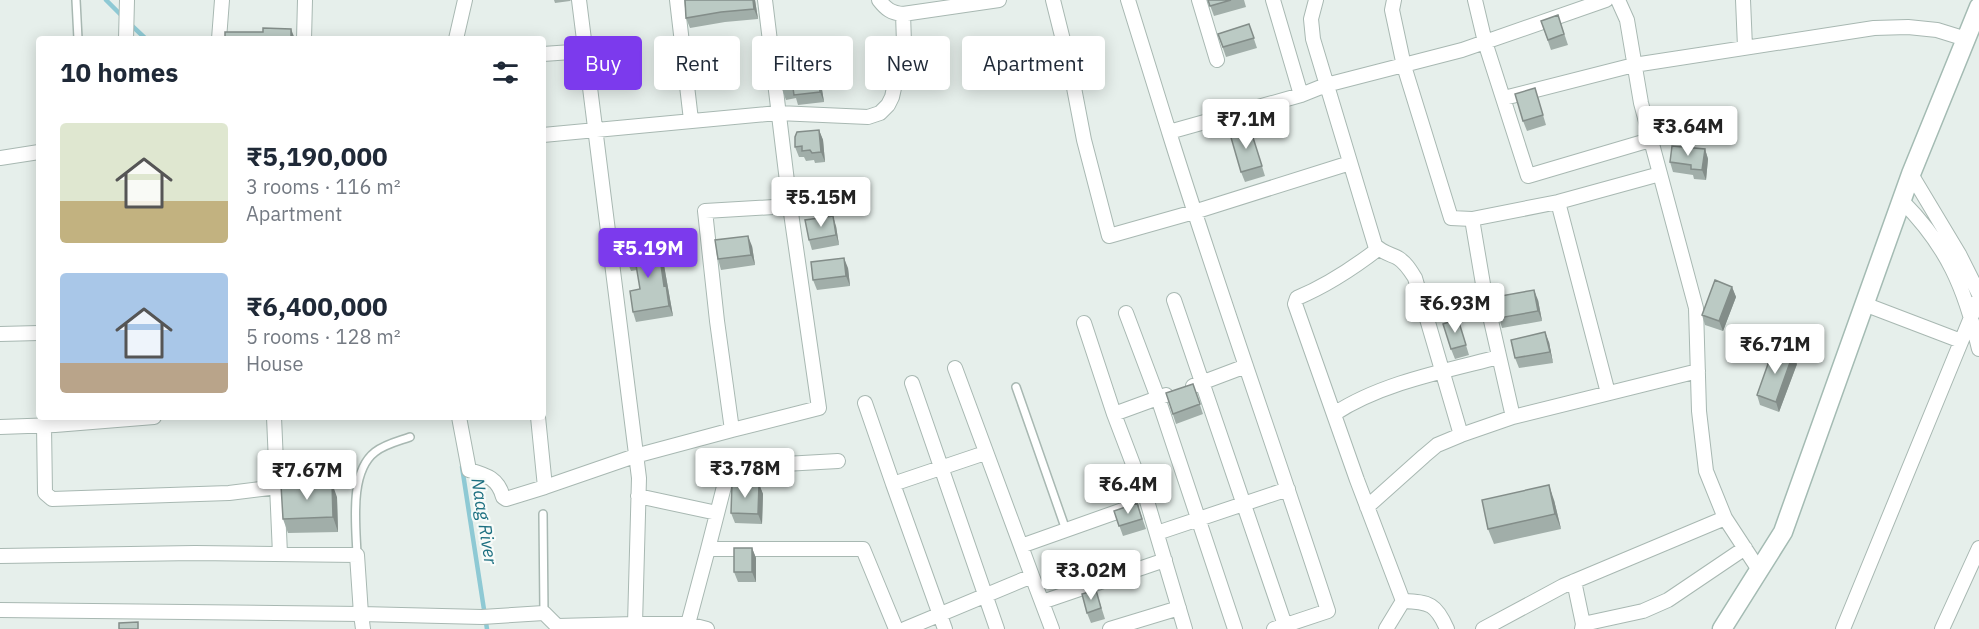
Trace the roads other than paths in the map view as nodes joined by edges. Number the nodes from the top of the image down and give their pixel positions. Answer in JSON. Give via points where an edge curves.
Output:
{"nodes":[{"id":1,"x":76,"y":0,"type":"edge"},
{"id":2,"x":127,"y":0,"type":"edge"},
{"id":3,"x":222,"y":0,"type":"edge"},
{"id":4,"x":305,"y":0,"type":"edge"},
{"id":5,"x":465,"y":0,"type":"edge"},
{"id":6,"x":579,"y":0,"type":"edge"},
{"id":7,"x":676,"y":0,"type":"edge"},
{"id":8,"x":765,"y":0,"type":"edge"},
{"id":9,"x":879,"y":0,"type":"edge"},
{"id":10,"x":999,"y":0,"type":"edge"},
{"id":11,"x":1053,"y":0,"type":"edge"},
{"id":12,"x":1128,"y":0,"type":"edge"},
{"id":13,"x":1199,"y":0,"type":"edge"},
{"id":14,"x":1273,"y":0,"type":"edge"},
{"id":15,"x":1316,"y":0,"type":"edge"},
{"id":16,"x":1394,"y":0,"type":"edge"},
{"id":17,"x":1475,"y":0,"type":"edge"},
{"id":18,"x":1606,"y":0,"type":"edge"},
{"id":19,"x":1618,"y":0,"type":"edge"},
{"id":20,"x":1743,"y":0,"type":"edge"},
{"id":21,"x":1979,"y":7,"type":"edge"},
{"id":22,"x":903,"y":14,"type":"junction"},
{"id":23,"x":78,"y":36,"type":"edge"},
{"id":24,"x":126,"y":36,"type":"edge"},
{"id":25,"x":219,"y":36,"type":"edge"},
{"id":26,"x":304,"y":36,"type":"edge"},
{"id":27,"x":457,"y":36,"type":"edge"},
{"id":28,"x":584,"y":36,"type":"edge"},
{"id":29,"x":1313,"y":39,"type":"junction"},
{"id":30,"x":1966,"y":39,"type":"junction"},
{"id":31,"x":1485,"y":42,"type":"junction"},
{"id":32,"x":1287,"y":46,"type":"junction"},
{"id":33,"x":1745,"y":47,"type":"junction"},
{"id":34,"x":564,"y":53,"type":"edge"},
{"id":35,"x":546,"y":54,"type":"edge"},
{"id":36,"x":1217,"y":60,"type":"dead end"},
{"id":37,"x":1634,"y":65,"type":"junction"},
{"id":38,"x":1404,"y":66,"type":"junction"},
{"id":39,"x":1326,"y":85,"type":"junction"},
{"id":40,"x":591,"y":90,"type":"edge"},
{"id":41,"x":1301,"y":95,"type":"junction"},
{"id":42,"x":1504,"y":98,"type":"junction"},
{"id":43,"x":778,"y":113,"type":"junction"},
{"id":44,"x":692,"y":120,"type":"junction"},
{"id":45,"x":596,"y":130,"type":"junction"},
{"id":46,"x":1169,"y":132,"type":"junction"},
{"id":47,"x":546,"y":135,"type":"edge"},
{"id":48,"x":1650,"y":140,"type":"junction"},
{"id":49,"x":36,"y":152,"type":"edge"},
{"id":50,"x":0,"y":158,"type":"edge"},
{"id":51,"x":1350,"y":163,"type":"junction"},
{"id":52,"x":1660,"y":174,"type":"junction"},
{"id":53,"x":1911,"y":174,"type":"junction"},
{"id":54,"x":1902,"y":201,"type":"junction"},
{"id":55,"x":1558,"y":202,"type":"junction"},
{"id":56,"x":790,"y":206,"type":"junction"},
{"id":57,"x":1194,"y":212,"type":"junction"},
{"id":58,"x":1472,"y":219,"type":"junction"},
{"id":59,"x":1376,"y":247,"type":"junction"},
{"id":60,"x":1979,"y":296,"type":"edge"},
{"id":61,"x":1174,"y":300,"type":"dead end"},
{"id":62,"x":1864,"y":304,"type":"junction"},
{"id":63,"x":1126,"y":313,"type":"dead end"},
{"id":64,"x":1971,"y":316,"type":"junction"},
{"id":65,"x":1084,"y":323,"type":"dead end"},
{"id":66,"x":36,"y":333,"type":"edge"},
{"id":67,"x":0,"y":334,"type":"edge"},
{"id":68,"x":1961,"y":341,"type":"junction"},
{"id":69,"x":1979,"y":349,"type":"edge"},
{"id":70,"x":1499,"y":357,"type":"junction"},
{"id":71,"x":1246,"y":366,"type":"junction"},
{"id":72,"x":955,"y":368,"type":"dead end"},
{"id":73,"x":1698,"y":371,"type":"junction"},
{"id":74,"x":1441,"y":372,"type":"junction"},
{"id":75,"x":912,"y":383,"type":"dead end"},
{"id":76,"x":1201,"y":383,"type":"junction"},
{"id":77,"x":1016,"y":387,"type":"dead end"},
{"id":78,"x":1608,"y":393,"type":"junction"},
{"id":79,"x":1158,"y":398,"type":"junction"},
{"id":80,"x":865,"y":403,"type":"dead end"},
{"id":81,"x":1114,"y":414,"type":"junction"},
{"id":82,"x":1334,"y":414,"type":"junction"},
{"id":83,"x":1513,"y":417,"type":"junction"},
{"id":84,"x":98,"y":420,"type":"edge"},
{"id":85,"x":274,"y":420,"type":"edge"},
{"id":86,"x":460,"y":420,"type":"edge"},
{"id":87,"x":538,"y":420,"type":"edge"},
{"id":88,"x":51,"y":423,"type":"edge"},
{"id":89,"x":0,"y":427,"type":"edge"},
{"id":90,"x":732,"y":430,"type":"junction"},
{"id":91,"x":1461,"y":435,"type":"junction"},
{"id":92,"x":410,"y":437,"type":"dead end"},
{"id":93,"x":985,"y":453,"type":"junction"},
{"id":94,"x":634,"y":456,"type":"junction"},
{"id":95,"x":838,"y":461,"type":"dead end"},
{"id":96,"x":941,"y":469,"type":"junction"},
{"id":97,"x":893,"y":484,"type":"junction"},
{"id":98,"x":278,"y":487,"type":"junction"},
{"id":99,"x":545,"y":487,"type":"junction"},
{"id":100,"x":1288,"y":489,"type":"junction"},
{"id":101,"x":638,"y":496,"type":"junction"},
{"id":102,"x":1147,"y":501,"type":"junction"},
{"id":103,"x":1244,"y":505,"type":"junction"},
{"id":104,"x":1367,"y":507,"type":"junction"},
{"id":105,"x":717,"y":513,"type":"junction"},
{"id":106,"x":543,"y":514,"type":"dead end"},
{"id":107,"x":1725,"y":518,"type":"junction"},
{"id":108,"x":1199,"y":519,"type":"junction"},
{"id":109,"x":1066,"y":530,"type":"junction"},
{"id":110,"x":1156,"y":533,"type":"junction"},
{"id":111,"x":1021,"y":546,"type":"junction"},
{"id":112,"x":1745,"y":548,"type":"junction"},
{"id":113,"x":1979,"y":548,"type":"edge"},
{"id":114,"x":708,"y":549,"type":"junction"},
{"id":115,"x":280,"y":554,"type":"junction"},
{"id":116,"x":357,"y":555,"type":"junction"},
{"id":117,"x":0,"y":556,"type":"edge"},
{"id":118,"x":1165,"y":560,"type":"junction"},
{"id":119,"x":1759,"y":570,"type":"junction"},
{"id":120,"x":1032,"y":576,"type":"junction"},
{"id":121,"x":1574,"y":581,"type":"junction"},
{"id":122,"x":986,"y":595,"type":"junction"},
{"id":123,"x":1403,"y":602,"type":"junction"},
{"id":124,"x":1042,"y":603,"type":"junction"},
{"id":125,"x":1179,"y":608,"type":"junction"},
{"id":126,"x":0,"y":610,"type":"edge"},
{"id":127,"x":544,"y":613,"type":"junction"},
{"id":128,"x":361,"y":614,"type":"junction"},
{"id":129,"x":939,"y":614,"type":"junction"},
{"id":130,"x":688,"y":624,"type":"junction"},
{"id":131,"x":644,"y":626,"type":"edge"},
{"id":132,"x":1582,"y":626,"type":"edge"},
{"id":133,"x":557,"y":627,"type":"edge"},
{"id":134,"x":1279,"y":627,"type":"edge"},
{"id":135,"x":363,"y":629,"type":"edge"},
{"id":136,"x":707,"y":629,"type":"edge"},
{"id":137,"x":896,"y":629,"type":"edge"},
{"id":138,"x":905,"y":629,"type":"edge"},
{"id":139,"x":945,"y":629,"type":"edge"},
{"id":140,"x":997,"y":629,"type":"edge"},
{"id":141,"x":1052,"y":629,"type":"edge"},
{"id":142,"x":1110,"y":629,"type":"edge"},
{"id":143,"x":1185,"y":629,"type":"edge"},
{"id":144,"x":1235,"y":629,"type":"edge"},
{"id":145,"x":1386,"y":629,"type":"edge"},
{"id":146,"x":1447,"y":629,"type":"edge"},
{"id":147,"x":1483,"y":629,"type":"edge"},
{"id":148,"x":1722,"y":629,"type":"edge"},
{"id":149,"x":1843,"y":629,"type":"edge"},
{"id":150,"x":1942,"y":629,"type":"edge"}],
"edges":[{"from":1,"to":23,"type":"lane"},
{"from":2,"to":24,"type":"street"},
{"from":3,"to":25,"type":"street"},
{"from":4,"to":26,"type":"street"},
{"from":5,"to":27,"type":"street"},
{"from":6,"to":28,"type":"street"},
{"from":7,"to":44,"type":"street"},
{"from":8,"to":43,"type":"street"},
{"from":9,"to":22,"type":"street","via":[[886,9]]},
{"from":10,"to":22,"type":"street"},
{"from":11,"to":57,"type":"street","via":[[1109,236]]},
{"from":12,"to":46,"type":"street"},
{"from":13,"to":36,"type":"street"},
{"from":14,"to":32,"type":"street"},
{"from":15,"to":29,"type":"street","via":[[1311,19]]},
{"from":16,"to":38,"type":"street","via":[[1392,10]]},
{"from":17,"to":31,"type":"street"},
{"from":18,"to":31,"type":"street"},
{"from":19,"to":37,"type":"street","via":[[1627,20]]},
{"from":20,"to":33,"type":"street"},
{"from":21,"to":30,"type":"street"},
{"from":22,"to":43,"type":"street","via":[[902,53],[892,97],[880,112],[867,117]]},
{"from":29,"to":32,"type":"street"},
{"from":29,"to":39,"type":"street"},
{"from":30,"to":33,"type":"street","via":[[1937,30],[1874,28]]},
{"from":30,"to":53,"type":"street"},
{"from":31,"to":38,"type":"street"},
{"from":31,"to":42,"type":"street"},
{"from":32,"to":41,"type":"street"},
{"from":33,"to":37,"type":"street"},
{"from":34,"to":35,"type":"street"},
{"from":37,"to":42,"type":"street"},
{"from":37,"to":48,"type":"street"},
{"from":38,"to":39,"type":"street"},
{"from":38,"to":58,"type":"street","via":[[1450,218]]},
{"from":39,"to":41,"type":"street"},
{"from":39,"to":51,"type":"street"},
{"from":40,"to":45,"type":"street"},
{"from":41,"to":46,"type":"street"},
{"from":42,"to":48,"type":"street","via":[[1528,176]]},
{"from":43,"to":44,"type":"street"},
{"from":43,"to":56,"type":"street"},
{"from":44,"to":45,"type":"street"},
{"from":45,"to":47,"type":"street"},
{"from":45,"to":94,"type":"street"},
{"from":46,"to":57,"type":"street"},
{"from":48,"to":52,"type":"street"},
{"from":49,"to":50,"type":"street"},
{"from":51,"to":57,"type":"street"},
{"from":51,"to":59,"type":"street"},
{"from":52,"to":55,"type":"street"},
{"from":52,"to":73,"type":"street","via":[[1696,308]]},
{"from":53,"to":54,"type":"street"},
{"from":53,"to":60,"type":"street"},
{"from":54,"to":62,"type":"street"},
{"from":54,"to":64,"type":"street","via":[[1942,250]]},
{"from":55,"to":58,"type":"street"},
{"from":55,"to":78,"type":"street"},
{"from":56,"to":90,"type":"street","via":[[819,408]]},
{"from":56,"to":90,"type":"street","via":[[705,211]]},
{"from":57,"to":71,"type":"street"},
{"from":58,"to":70,"type":"street"},
{"from":59,"to":74,"type":"street","via":[[1408,266],[1415,278]]},
{"from":59,"to":82,"type":"street","via":[[1341,277],[1296,300]]},
{"from":60,"to":64,"type":"street"},
{"from":61,"to":76,"type":"street"},
{"from":62,"to":68,"type":"street"},
{"from":62,"to":119,"type":"street","via":[[1783,532]]},
{"from":63,"to":79,"type":"street"},
{"from":64,"to":68,"type":"street"},
{"from":64,"to":69,"type":"street"},
{"from":65,"to":81,"type":"street"},
{"from":66,"to":67,"type":"street"},
{"from":68,"to":149,"type":"street"},
{"from":70,"to":74,"type":"street"},
{"from":70,"to":83,"type":"street"},
{"from":71,"to":76,"type":"street"},
{"from":71,"to":100,"type":"street"},
{"from":72,"to":93,"type":"street"},
{"from":73,"to":78,"type":"street"},
{"from":73,"to":107,"type":"street","via":[[1706,471]]},
{"from":74,"to":82,"type":"street","via":[[1369,394]]},
{"from":74,"to":91,"type":"street"},
{"from":75,"to":96,"type":"street"},
{"from":76,"to":79,"type":"street"},
{"from":76,"to":103,"type":"street"},
{"from":77,"to":109,"type":"lane"},
{"from":78,"to":83,"type":"street"},
{"from":79,"to":81,"type":"street"},
{"from":79,"to":108,"type":"street"},
{"from":80,"to":97,"type":"street"},
{"from":81,"to":102,"type":"street"},
{"from":82,"to":104,"type":"street"},
{"from":83,"to":91,"type":"street"},
{"from":84,"to":88,"type":"street"},
{"from":85,"to":98,"type":"street"},
{"from":86,"to":99,"type":"street","via":[[469,470],[495,479],[503,497]]},
{"from":87,"to":99,"type":"street"},
{"from":88,"to":89,"type":"street"},
{"from":88,"to":98,"type":"street","via":[[45,493],[52,499],[229,493]]},
{"from":90,"to":94,"type":"street"},
{"from":91,"to":104,"type":"street","via":[[1437,445]]},
{"from":92,"to":116,"type":"lane","via":[[374,452],[362,470],[356,496]]},
{"from":93,"to":96,"type":"street"},
{"from":93,"to":111,"type":"street"},
{"from":94,"to":99,"type":"street"},
{"from":94,"to":101,"type":"street"},
{"from":95,"to":105,"type":"street","via":[[729,467]]},
{"from":96,"to":97,"type":"street"},
{"from":96,"to":122,"type":"street"},
{"from":97,"to":129,"type":"street"},
{"from":98,"to":115,"type":"street"},
{"from":100,"to":103,"type":"street"},
{"from":100,"to":134,"type":"street","via":[[1328,611]]},
{"from":101,"to":105,"type":"street"},
{"from":101,"to":131,"type":"street"},
{"from":102,"to":109,"type":"street"},
{"from":102,"to":110,"type":"street"},
{"from":103,"to":108,"type":"street"},
{"from":103,"to":134,"type":"street"},
{"from":104,"to":123,"type":"street"},
{"from":105,"to":114,"type":"street"},
{"from":106,"to":127,"type":"lane"},
{"from":107,"to":112,"type":"street"},
{"from":107,"to":121,"type":"street"},
{"from":108,"to":110,"type":"street"},
{"from":108,"to":144,"type":"street"},
{"from":109,"to":111,"type":"street"},
{"from":110,"to":118,"type":"street"},
{"from":111,"to":120,"type":"street"},
{"from":112,"to":119,"type":"street"},
{"from":112,"to":132,"type":"street","via":[[1668,600],[1643,611]]},
{"from":113,"to":150,"type":"street"},
{"from":114,"to":130,"type":"street"},
{"from":114,"to":137,"type":"street","via":[[863,549]]},
{"from":115,"to":116,"type":"street"},
{"from":115,"to":117,"type":"street"},
{"from":116,"to":128,"type":"street"},
{"from":118,"to":124,"type":"street"},
{"from":118,"to":125,"type":"street"},
{"from":119,"to":148,"type":"street"},
{"from":120,"to":122,"type":"street"},
{"from":120,"to":124,"type":"street"},
{"from":121,"to":132,"type":"street"},
{"from":121,"to":147,"type":"street"},
{"from":122,"to":129,"type":"street"},
{"from":122,"to":140,"type":"street"},
{"from":123,"to":145,"type":"street"},
{"from":123,"to":146,"type":"street","via":[[1434,606]]},
{"from":124,"to":141,"type":"street"},
{"from":125,"to":142,"type":"street"},
{"from":125,"to":143,"type":"street"},
{"from":126,"to":128,"type":"street"},
{"from":127,"to":128,"type":"street","via":[[482,617]]},
{"from":127,"to":133,"type":"street"},
{"from":128,"to":135,"type":"street"},
{"from":129,"to":138,"type":"street"},
{"from":129,"to":139,"type":"street"},
{"from":130,"to":131,"type":"street"},
{"from":130,"to":136,"type":"street"},
{"from":131,"to":133,"type":"street"}]}
